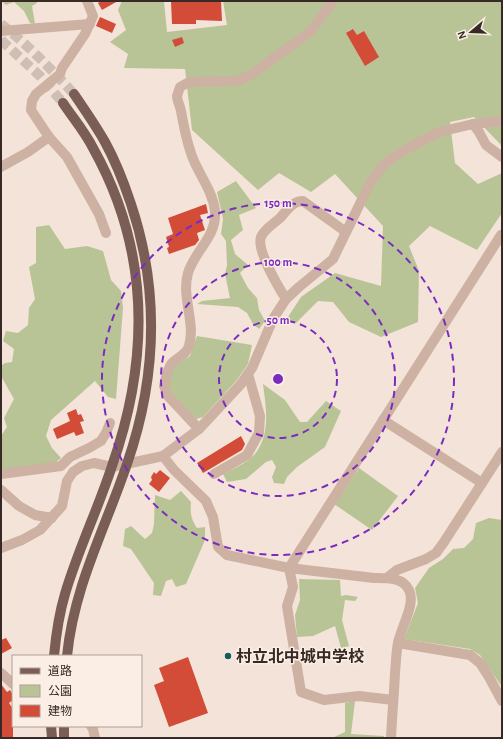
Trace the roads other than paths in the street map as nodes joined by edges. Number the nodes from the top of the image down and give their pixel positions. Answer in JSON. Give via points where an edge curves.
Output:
{"nodes":[{"id":1,"x":88,"y":1,"type":"edge"},
{"id":2,"x":333,"y":1,"type":"edge"},
{"id":3,"x":90,"y":24,"type":"junction"},
{"id":4,"x":1,"y":31,"type":"edge"},
{"id":5,"x":74,"y":94,"type":"tunnel mouth"},
{"id":6,"x":63,"y":103,"type":"tunnel mouth"},
{"id":7,"x":502,"y":121,"type":"edge"},
{"id":8,"x":473,"y":124,"type":"junction"},
{"id":9,"x":49,"y":137,"type":"junction"},
{"id":10,"x":502,"y":157,"type":"edge"},
{"id":11,"x":1,"y":167,"type":"edge"},
{"id":12,"x":346,"y":232,"type":"junction"},
{"id":13,"x":106,"y":233,"type":"dead end"},
{"id":14,"x":501,"y":235,"type":"edge"},
{"id":15,"x":286,"y":299,"type":"junction"},
{"id":16,"x":248,"y":374,"type":"junction"},
{"id":17,"x":383,"y":420,"type":"junction"},
{"id":18,"x":110,"y":423,"type":"dead end"},
{"id":19,"x":199,"y":429,"type":"junction"},
{"id":20,"x":502,"y":452,"type":"edge"},
{"id":21,"x":163,"y":456,"type":"junction"},
{"id":22,"x":127,"y":464,"type":"junction"},
{"id":23,"x":112,"y":467,"type":"junction"},
{"id":24,"x":1,"y":474,"type":"edge"},
{"id":25,"x":214,"y":474,"type":"dead end"},
{"id":26,"x":482,"y":483,"type":"junction"},
{"id":27,"x":1,"y":490,"type":"edge"},
{"id":28,"x":52,"y":518,"type":"junction"},
{"id":29,"x":1,"y":548,"type":"edge"},
{"id":30,"x":289,"y":568,"type":"junction"},
{"id":31,"x":387,"y":578,"type":"junction"},
{"id":32,"x":398,"y":643,"type":"junction"},
{"id":33,"x":54,"y":655,"type":"edge"},
{"id":34,"x":67,"y":655,"type":"edge"},
{"id":35,"x":1,"y":673,"type":"edge"},
{"id":36,"x":12,"y":683,"type":"edge"},
{"id":37,"x":394,"y":700,"type":"junction"},
{"id":38,"x":502,"y":701,"type":"edge"},
{"id":39,"x":51,"y":727,"type":"edge"},
{"id":40,"x":64,"y":727,"type":"edge"},
{"id":41,"x":93,"y":727,"type":"edge"},
{"id":42,"x":52,"y":738,"type":"edge"},
{"id":43,"x":64,"y":738,"type":"edge"},
{"id":44,"x":95,"y":738,"type":"edge"},
{"id":45,"x":391,"y":738,"type":"edge"}],
"edges":[{"from":1,"to":3,"type":"street","via":[[93,16]]},
{"from":2,"to":19,"type":"street","via":[[310,32],[249,76],[236,81],[189,82],[180,87],[177,96],[193,160],[210,193],[215,210],[214,226],[187,274],[189,347],[172,363],[164,386],[168,396]]},
{"from":3,"to":4,"type":"street"},
{"from":3,"to":9,"type":"street","via":[[60,74],[36,94],[32,101],[31,110]]},
{"from":5,"to":22,"type":"main road","via":[[106,144],[125,187],[139,226],[148,270],[152,319],[146,392]]},
{"from":6,"to":23,"type":"main road","via":[[93,147],[112,187],[126,228],[136,272],[139,317],[134,386]]},
{"from":7,"to":8,"type":"street"},
{"from":8,"to":10,"type":"street","via":[[486,145]]},
{"from":8,"to":12,"type":"street","via":[[440,132],[384,163],[371,182]]},
{"from":9,"to":11,"type":"street"},
{"from":9,"to":13,"type":"street","via":[[67,157],[99,214]]},
{"from":12,"to":15,"type":"street","via":[[333,259]]},
{"from":12,"to":15,"type":"street","via":[[298,201],[262,234],[260,239],[263,254]]},
{"from":14,"to":17,"type":"street"},
{"from":15,"to":16,"type":"street","via":[[273,319]]},
{"from":16,"to":19,"type":"street"},
{"from":16,"to":25,"type":"street","via":[[260,416],[259,433],[247,455]]},
{"from":17,"to":26,"type":"street"},
{"from":17,"to":30,"type":"street"},
{"from":18,"to":24,"type":"street","via":[[101,441],[70,457],[61,466]]},
{"from":19,"to":21,"type":"street"},
{"from":20,"to":26,"type":"street"},
{"from":21,"to":22,"type":"street"},
{"from":21,"to":30,"type":"street","via":[[206,501],[213,517],[218,547],[227,555]]},
{"from":22,"to":23,"type":"street"},
{"from":22,"to":34,"type":"main road","via":[[77,598]]},
{"from":23,"to":28,"type":"street","via":[[94,463],[73,472],[67,481],[62,506]]},
{"from":23,"to":33,"type":"main road","via":[[65,595]]},
{"from":26,"to":31,"type":"street","via":[[436,553],[397,570]]},
{"from":27,"to":28,"type":"street","via":[[35,516]]},
{"from":28,"to":29,"type":"street","via":[[40,530]]},
{"from":30,"to":31,"type":"street"},
{"from":30,"to":37,"type":"street","via":[[293,587],[287,606],[301,692],[324,700],[359,696]]},
{"from":31,"to":32,"type":"street","via":[[400,581],[409,588],[412,596]]},
{"from":32,"to":37,"type":"street"},
{"from":32,"to":38,"type":"street","via":[[470,655],[480,663]]},
{"from":35,"to":36,"type":"street"},
{"from":37,"to":45,"type":"street"},
{"from":39,"to":42,"type":"main road"},
{"from":40,"to":43,"type":"main road"},
{"from":41,"to":44,"type":"street"}]}
